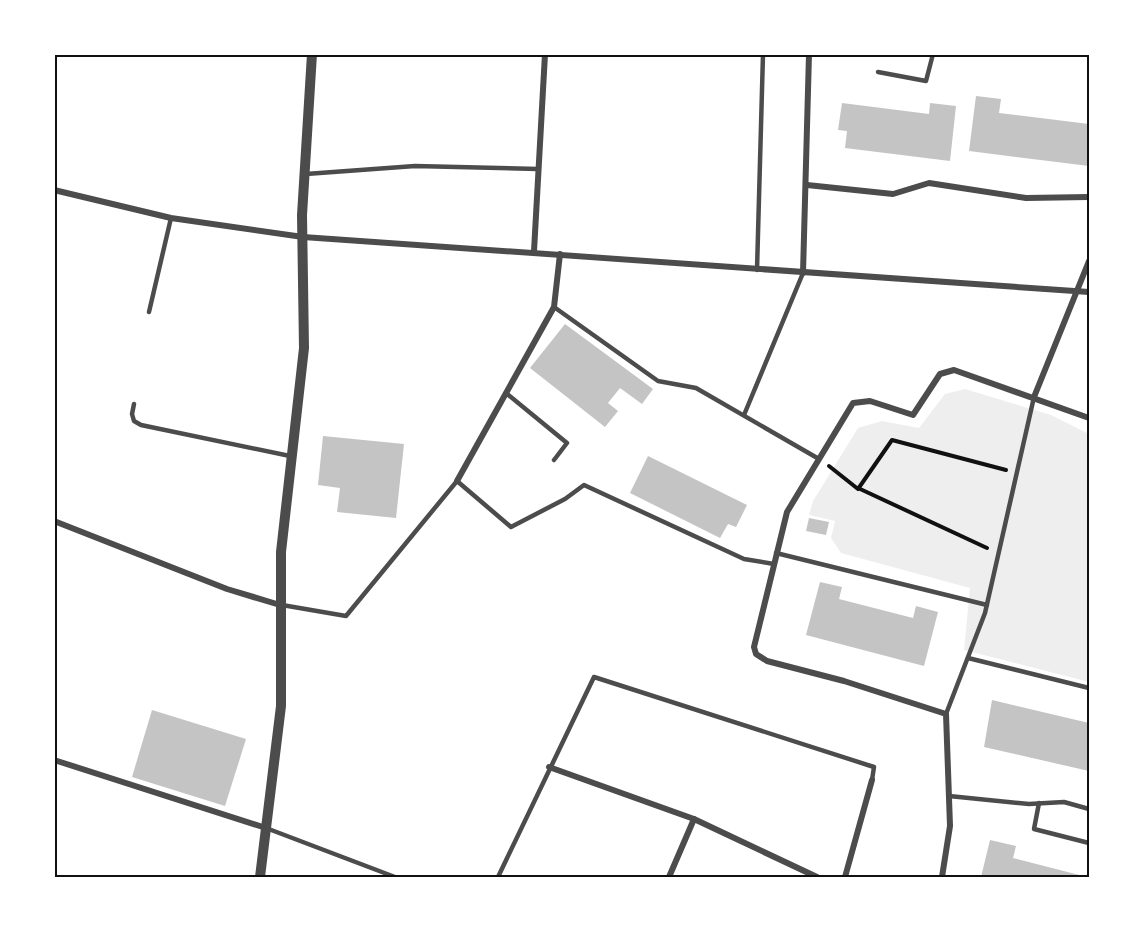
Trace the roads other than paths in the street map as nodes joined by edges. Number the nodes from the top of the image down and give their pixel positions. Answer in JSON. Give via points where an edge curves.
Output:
{"nodes":[{"id":1,"x":312,"y":54,"type":"edge"},
{"id":2,"x":545,"y":54,"type":"edge"},
{"id":3,"x":763,"y":54,"type":"edge"},
{"id":4,"x":809,"y":54,"type":"edge"},
{"id":5,"x":933,"y":54,"type":"edge"},
{"id":6,"x":878,"y":72,"type":"dead end"},
{"id":7,"x":538,"y":169,"type":"junction"},
{"id":8,"x":303,"y":175,"type":"junction"},
{"id":9,"x":807,"y":185,"type":"junction"},
{"id":10,"x":54,"y":190,"type":"edge"},
{"id":11,"x":1089,"y":197,"type":"edge"},
{"id":12,"x":171,"y":218,"type":"junction"},
{"id":13,"x":303,"y":237,"type":"junction"},
{"id":14,"x":534,"y":251,"type":"junction"},
{"id":15,"x":560,"y":254,"type":"junction"},
{"id":16,"x":1089,"y":261,"type":"edge"},
{"id":17,"x":757,"y":270,"type":"junction"},
{"id":18,"x":803,"y":273,"type":"junction"},
{"id":19,"x":1078,"y":292,"type":"junction"},
{"id":20,"x":1089,"y":292,"type":"edge"},
{"id":21,"x":554,"y":307,"type":"junction"},
{"id":22,"x":149,"y":312,"type":"dead end"},
{"id":23,"x":506,"y":393,"type":"junction"},
{"id":24,"x":1034,"y":397,"type":"junction"},
{"id":25,"x":134,"y":404,"type":"dead end"},
{"id":26,"x":744,"y":415,"type":"junction"},
{"id":27,"x":1089,"y":418,"type":"edge"},
{"id":28,"x":290,"y":456,"type":"junction"},
{"id":29,"x":819,"y":459,"type":"junction"},
{"id":30,"x":554,"y":460,"type":"dead end"},
{"id":31,"x":457,"y":481,"type":"junction"},
{"id":32,"x":54,"y":521,"type":"edge"},
{"id":33,"x":776,"y":553,"type":"junction"},
{"id":34,"x":774,"y":564,"type":"junction"},
{"id":35,"x":280,"y":604,"type":"junction"},
{"id":36,"x":987,"y":605,"type":"junction"},
{"id":37,"x":968,"y":658,"type":"junction"},
{"id":38,"x":1089,"y":688,"type":"edge"},
{"id":39,"x":946,"y":714,"type":"junction"},
{"id":40,"x":54,"y":760,"type":"edge"},
{"id":41,"x":549,"y":767,"type":"junction"},
{"id":42,"x":872,"y":780,"type":"joint"},
{"id":43,"x":949,"y":796,"type":"junction"},
{"id":44,"x":1039,"y":803,"type":"junction"},
{"id":45,"x":1089,"y":809,"type":"edge"},
{"id":46,"x":693,"y":819,"type":"junction"},
{"id":47,"x":266,"y":828,"type":"junction"},
{"id":48,"x":1089,"y":843,"type":"edge"},
{"id":49,"x":260,"y":877,"type":"edge"},
{"id":50,"x":395,"y":877,"type":"edge"},
{"id":51,"x":498,"y":877,"type":"edge"},
{"id":52,"x":669,"y":877,"type":"edge"},
{"id":53,"x":817,"y":877,"type":"edge"},
{"id":54,"x":845,"y":877,"type":"edge"},
{"id":55,"x":942,"y":877,"type":"edge"}],
"edges":[{"from":1,"to":8,"type":"street"},
{"from":2,"to":7,"type":"street"},
{"from":3,"to":17,"type":"lane"},
{"from":4,"to":9,"type":"street"},
{"from":5,"to":6,"type":"lane","via":[[926,81]]},
{"from":7,"to":8,"type":"lane","via":[[415,166]]},
{"from":7,"to":14,"type":"street"},
{"from":8,"to":13,"type":"street"},
{"from":9,"to":11,"type":"street","via":[[893,194],[929,183],[1026,198]]},
{"from":9,"to":18,"type":"street"},
{"from":10,"to":12,"type":"street"},
{"from":12,"to":13,"type":"street"},
{"from":12,"to":22,"type":"lane"},
{"from":13,"to":14,"type":"street"},
{"from":13,"to":28,"type":"street","via":[[304,348]]},
{"from":14,"to":15,"type":"street"},
{"from":15,"to":17,"type":"street"},
{"from":15,"to":21,"type":"street"},
{"from":16,"to":19,"type":"street"},
{"from":17,"to":18,"type":"street"},
{"from":18,"to":19,"type":"street"},
{"from":18,"to":26,"type":"lane"},
{"from":19,"to":20,"type":"street"},
{"from":19,"to":24,"type":"street"},
{"from":21,"to":23,"type":"street"},
{"from":21,"to":26,"type":"lane","via":[[658,381],[696,388]]},
{"from":23,"to":30,"type":"lane","via":[[567,442]]},
{"from":23,"to":31,"type":"street"},
{"from":24,"to":27,"type":"street"},
{"from":24,"to":29,"type":"street","via":[[954,370],[940,374],[913,415],[870,401],[854,403]]},
{"from":24,"to":36,"type":"lane"},
{"from":25,"to":28,"type":"lane","via":[[134,421],[141,425]]},
{"from":26,"to":29,"type":"lane"},
{"from":28,"to":35,"type":"street","via":[[280,552]]},
{"from":29,"to":33,"type":"street","via":[[787,512]]},
{"from":31,"to":34,"type":"lane","via":[[511,527],[584,486],[744,559]]},
{"from":31,"to":35,"type":"lane","via":[[346,616]]},
{"from":32,"to":35,"type":"street","via":[[227,589]]},
{"from":33,"to":34,"type":"street"},
{"from":33,"to":36,"type":"lane"},
{"from":34,"to":39,"type":"street","via":[[754,647],[756,654],[767,661]]},
{"from":35,"to":47,"type":"street","via":[[281,706]]},
{"from":36,"to":37,"type":"lane"},
{"from":37,"to":38,"type":"lane"},
{"from":37,"to":39,"type":"lane"},
{"from":39,"to":43,"type":"street"},
{"from":40,"to":47,"type":"street"},
{"from":41,"to":42,"type":"lane","via":[[594,677],[874,767]]},
{"from":41,"to":46,"type":"street"},
{"from":41,"to":51,"type":"lane"},
{"from":42,"to":54,"type":"street"},
{"from":43,"to":44,"type":"lane"},
{"from":43,"to":55,"type":"street","via":[[950,826]]},
{"from":44,"to":45,"type":"lane","via":[[1064,802]]},
{"from":44,"to":48,"type":"lane","via":[[1034,829]]},
{"from":46,"to":52,"type":"street"},
{"from":46,"to":53,"type":"street"},
{"from":47,"to":49,"type":"street"},
{"from":47,"to":50,"type":"lane"}]}
